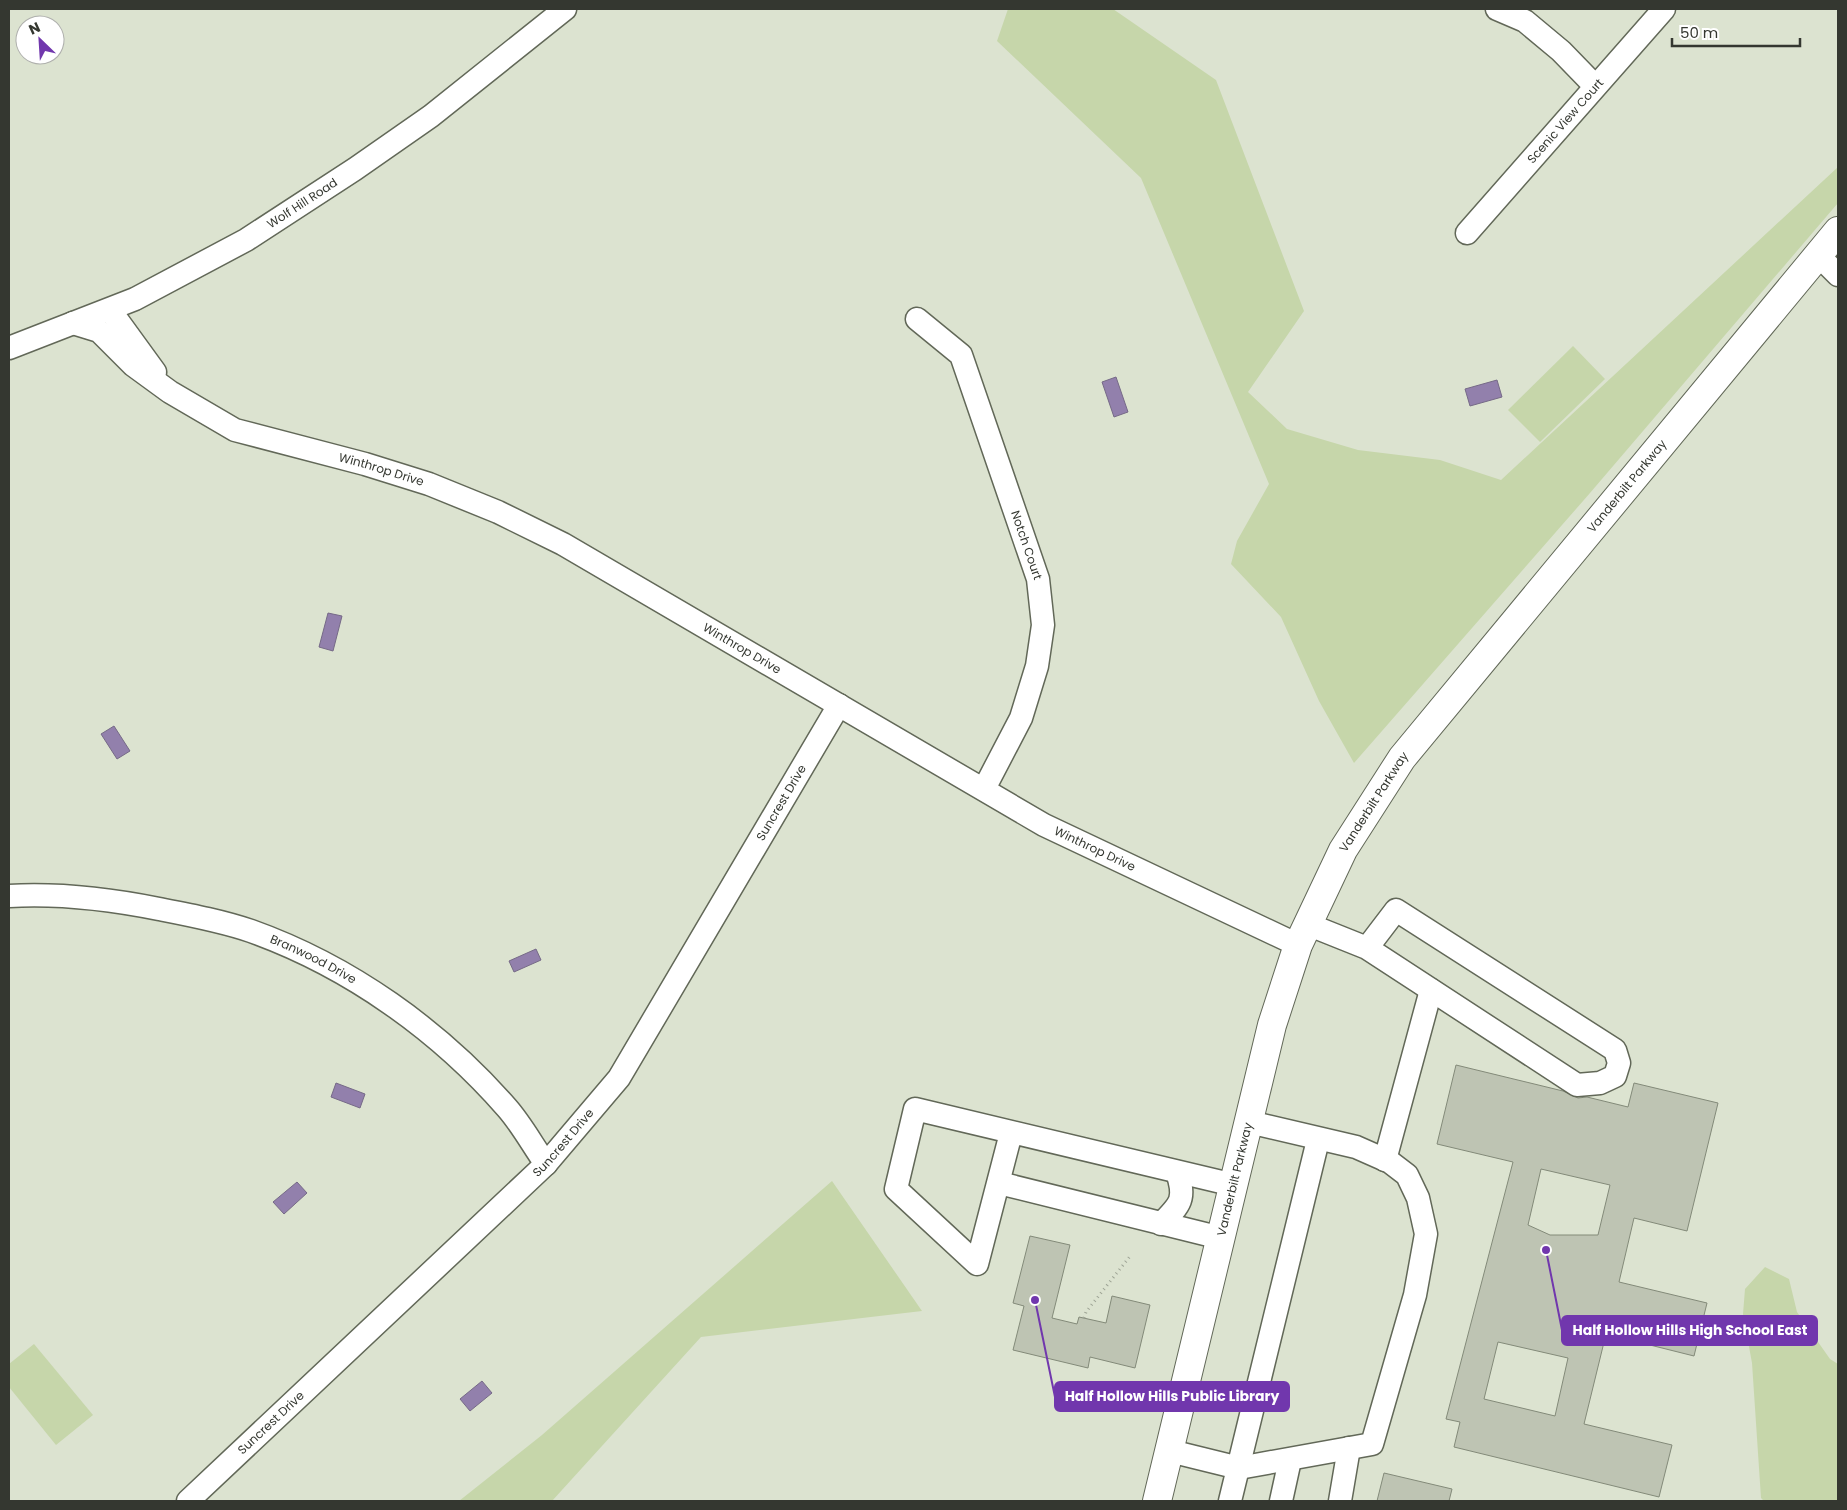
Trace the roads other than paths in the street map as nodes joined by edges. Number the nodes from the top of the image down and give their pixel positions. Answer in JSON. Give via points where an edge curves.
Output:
{"nodes":[{"id":1,"x":565,"y":9,"type":"edge"},
{"id":2,"x":1497,"y":9,"type":"edge"},
{"id":3,"x":1664,"y":9,"type":"edge"},
{"id":4,"x":1595,"y":86,"type":"junction"},
{"id":5,"x":1838,"y":231,"type":"edge"},
{"id":6,"x":1467,"y":233,"type":"dead end"},
{"id":7,"x":1818,"y":255,"type":"junction"},
{"id":8,"x":1838,"y":275,"type":"edge"},
{"id":9,"x":110,"y":310,"type":"junction"},
{"id":10,"x":917,"y":319,"type":"dead end"},
{"id":11,"x":73,"y":323,"type":"junction"},
{"id":12,"x":9,"y":348,"type":"edge"},
{"id":13,"x":170,"y":392,"type":"junction"},
{"id":14,"x":839,"y":705,"type":"junction"},
{"id":15,"x":984,"y":789,"type":"junction"},
{"id":16,"x":9,"y":896,"type":"edge"},
{"id":17,"x":1303,"y":935,"type":"junction"},
{"id":18,"x":1367,"y":948,"type":"junction"},
{"id":19,"x":1431,"y":990,"type":"junction"},
{"id":20,"x":1249,"y":1122,"type":"junction"},
{"id":21,"x":1011,"y":1133,"type":"junction"},
{"id":22,"x":1318,"y":1140,"type":"junction"},
{"id":23,"x":1385,"y":1160,"type":"junction"},
{"id":24,"x":546,"y":1164,"type":"junction"},
{"id":25,"x":1177,"y":1172,"type":"junction"},
{"id":26,"x":999,"y":1183,"type":"junction"},
{"id":27,"x":1234,"y":1185,"type":"junction"},
{"id":28,"x":1161,"y":1224,"type":"junction"},
{"id":29,"x":1221,"y":1238,"type":"junction"},
{"id":30,"x":1349,"y":1448,"type":"junction"},
{"id":31,"x":1170,"y":1451,"type":"junction"},
{"id":32,"x":1290,"y":1460,"type":"junction"},
{"id":33,"x":1239,"y":1468,"type":"junction"},
{"id":34,"x":188,"y":1501,"type":"edge"},
{"id":35,"x":1157,"y":1501,"type":"edge"},
{"id":36,"x":1230,"y":1501,"type":"edge"},
{"id":37,"x":1281,"y":1501,"type":"edge"},
{"id":38,"x":1340,"y":1501,"type":"edge"}],
"edges":[{"from":1,"to":9,"type":"street","name":"Wolf Hill Road","via":[[431,116],[355,169],[246,240]]},
{"from":2,"to":4,"type":"street","via":[[1525,21],[1561,51]]},
{"from":3,"to":4,"type":"street","name":"Scenic View Court"},
{"from":4,"to":6,"type":"street","name":"Scenic View Court"},
{"from":5,"to":7,"type":"main road","name":"Vanderbilt Parkway"},
{"from":7,"to":8,"type":"street"},
{"from":7,"to":17,"type":"main road","name":"Vanderbilt Parkway","via":[[1402,758],[1343,850]]},
{"from":9,"to":11,"type":"street","name":"Wolf Hill Road"},
{"from":9,"to":13,"type":"street","name":"Winthrop Drive"},
{"from":10,"to":15,"type":"street","name":"Notch Court","via":[[961,355],[1038,579],[1043,625],[1037,666],[1021,718]]},
{"from":11,"to":12,"type":"street","name":"Wolf Hill Road"},
{"from":11,"to":13,"type":"street","name":"Winthrop Drive","via":[[99,331],[133,365]]},
{"from":13,"to":14,"type":"street","name":"Winthrop Drive","via":[[235,430],[420,481],[498,512],[562,544]]},
{"from":14,"to":15,"type":"street","name":"Winthrop Drive"},
{"from":14,"to":24,"type":"street","name":"Suncrest Drive","via":[[619,1078]]},
{"from":15,"to":17,"type":"street","name":"Winthrop Drive","via":[[1044,825]]},
{"from":16,"to":24,"type":"street","name":"Branwood Drive","via":[[44,894],[117,901],[250,931],[300,952],[352,978],[409,1017],[459,1058],[508,1109]]},
{"from":17,"to":18,"type":"street","name":"Winthrop Drive"},
{"from":17,"to":20,"type":"main road","name":"Vanderbilt Parkway","via":[[1272,1025]]},
{"from":18,"to":19,"type":"street","name":"Winthrop Drive"},
{"from":18,"to":19,"type":"street","name":"Winthrop Drive","via":[[1396,910],[1615,1050],[1619,1063],[1615,1076],[1600,1083],[1577,1085]]},
{"from":19,"to":23,"type":"street"},
{"from":20,"to":22,"type":"street"},
{"from":20,"to":27,"type":"main road","name":"Vanderbilt Parkway"},
{"from":21,"to":25,"type":"street"},
{"from":21,"to":26,"type":"street"},
{"from":21,"to":26,"type":"street","via":[[914,1109],[896,1189],[977,1264]]},
{"from":22,"to":23,"type":"street","via":[[1356,1147]]},
{"from":22,"to":33,"type":"street"},
{"from":23,"to":30,"type":"street","via":[[1407,1175],[1418,1198],[1426,1234],[1415,1295],[1372,1444]]},
{"from":24,"to":34,"type":"street","name":"Suncrest Drive"},
{"from":25,"to":27,"type":"street"},
{"from":25,"to":28,"type":"street","via":[[1182,1189],[1181,1200]]},
{"from":26,"to":28,"type":"street"},
{"from":27,"to":29,"type":"main road","name":"Vanderbilt Parkway"},
{"from":28,"to":29,"type":"street"},
{"from":29,"to":31,"type":"main road","name":"Vanderbilt Parkway"},
{"from":30,"to":32,"type":"street"},
{"from":30,"to":38,"type":"street"},
{"from":31,"to":33,"type":"street"},
{"from":31,"to":35,"type":"main road","name":"Vanderbilt Parkway"},
{"from":32,"to":33,"type":"street"},
{"from":32,"to":37,"type":"street"},
{"from":33,"to":36,"type":"street"}]}
